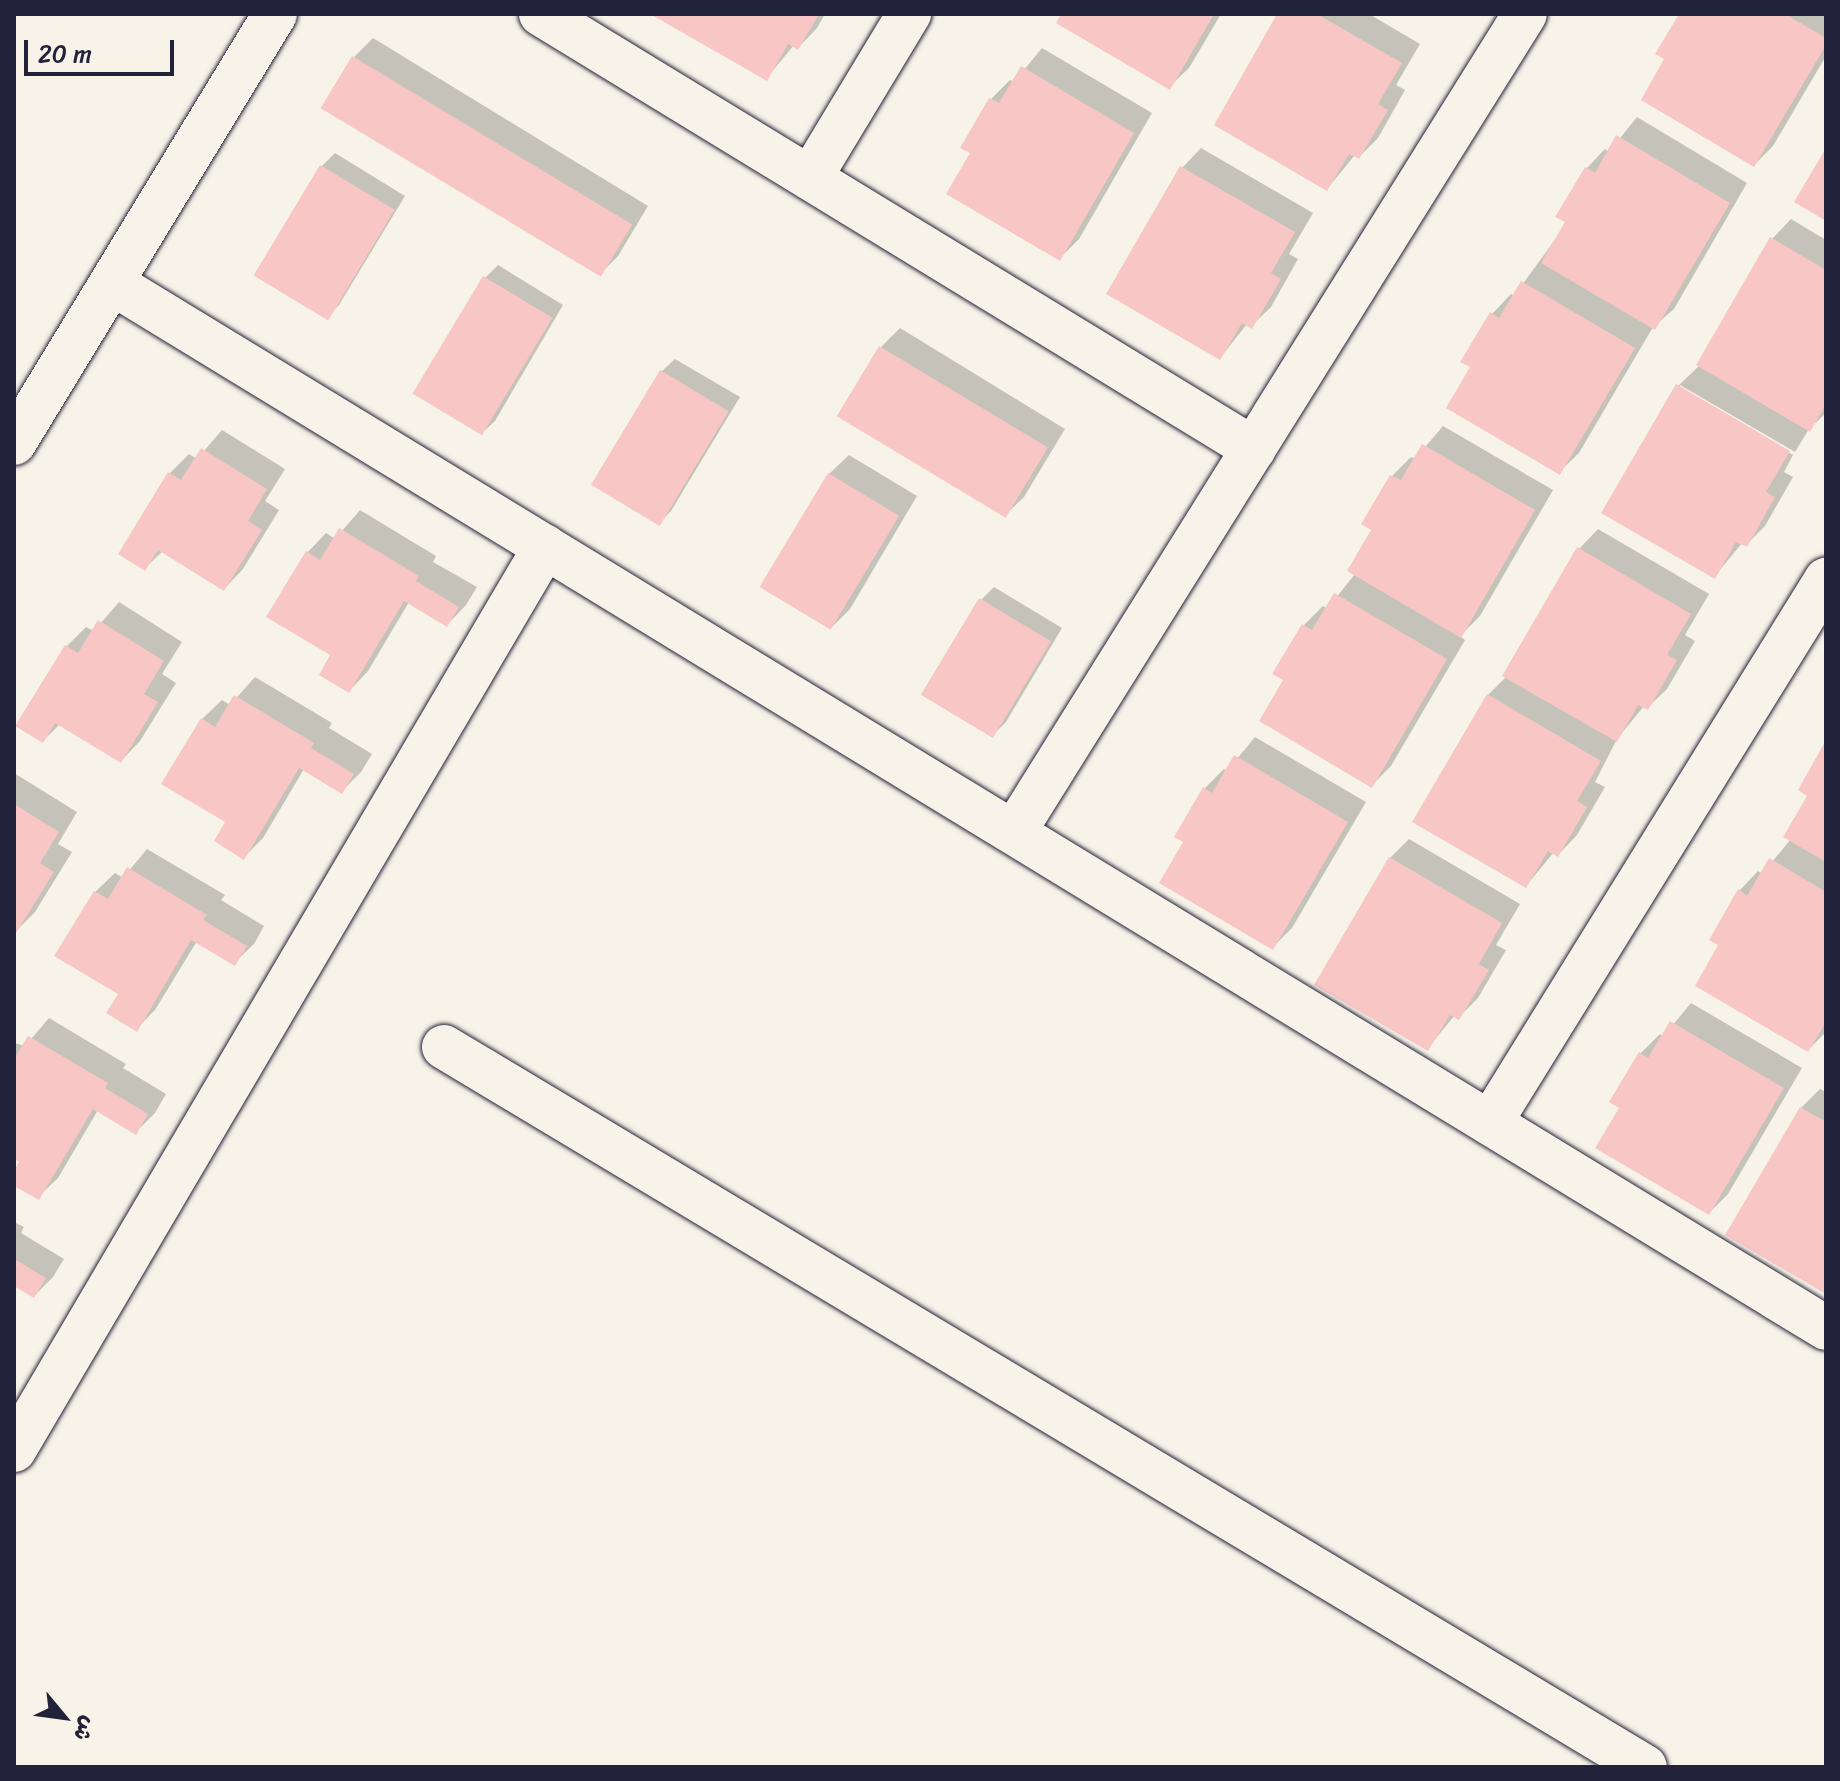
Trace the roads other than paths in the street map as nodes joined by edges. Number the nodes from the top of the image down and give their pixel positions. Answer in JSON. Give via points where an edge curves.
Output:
{"nodes":[{"id":1,"x":275,"y":14,"type":"edge"},
{"id":2,"x":541,"y":14,"type":"edge"},
{"id":3,"x":909,"y":14,"type":"edge"},
{"id":4,"x":1525,"y":14,"type":"edge"},
{"id":5,"x":810,"y":178,"type":"junction"},
{"id":6,"x":112,"y":283,"type":"junction"},
{"id":7,"x":14,"y":443,"type":"edge"},
{"id":8,"x":1254,"y":449,"type":"junction"},
{"id":9,"x":545,"y":547,"type":"junction"},
{"id":10,"x":1826,"y":580,"type":"edge"},
{"id":11,"x":1014,"y":832,"type":"junction"},
{"id":12,"x":444,"y":1047,"type":"dead end"},
{"id":13,"x":1490,"y":1123,"type":"junction"},
{"id":14,"x":1826,"y":1328,"type":"edge"},
{"id":15,"x":14,"y":1450,"type":"edge"},
{"id":16,"x":1645,"y":1767,"type":"edge"}],
"edges":[{"from":1,"to":6,"type":"street"},
{"from":2,"to":5,"type":"street"},
{"from":3,"to":5,"type":"street"},
{"from":4,"to":8,"type":"street"},
{"from":5,"to":8,"type":"street"},
{"from":6,"to":7,"type":"street"},
{"from":6,"to":9,"type":"street"},
{"from":8,"to":11,"type":"street"},
{"from":9,"to":11,"type":"street"},
{"from":9,"to":15,"type":"street"},
{"from":10,"to":13,"type":"street"},
{"from":11,"to":13,"type":"street"},
{"from":12,"to":16,"type":"street"},
{"from":13,"to":14,"type":"street"}]}
